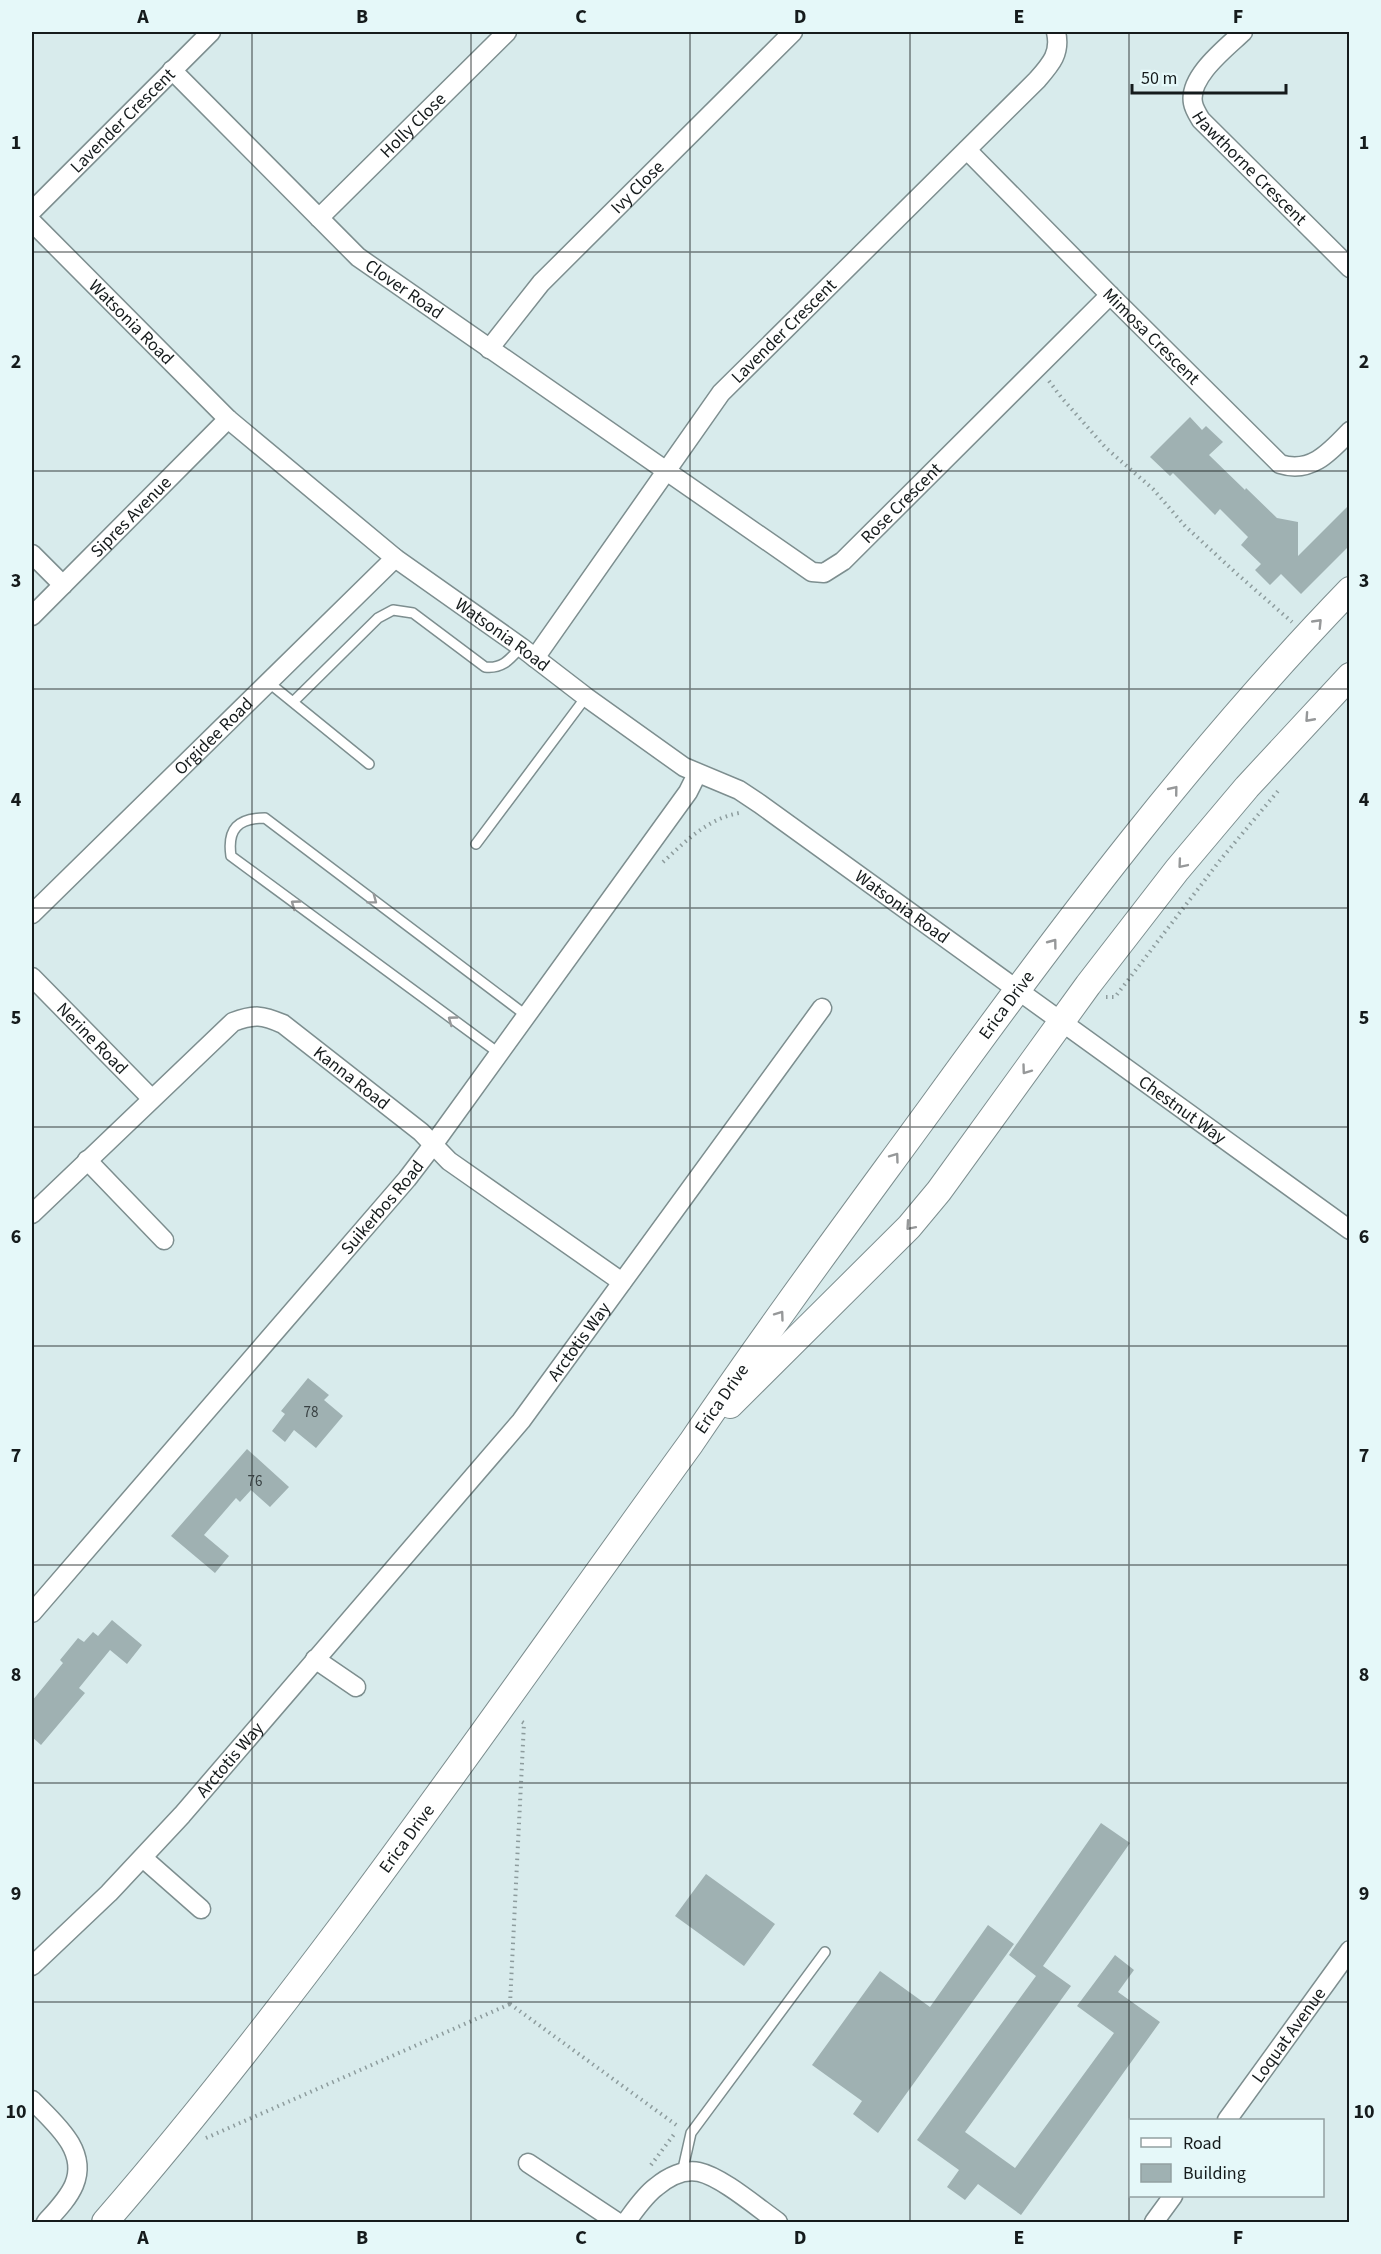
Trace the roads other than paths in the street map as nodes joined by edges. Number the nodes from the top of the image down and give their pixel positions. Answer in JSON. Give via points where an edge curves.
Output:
{"nodes":[{"id":1,"x":211,"y":32,"type":"edge"},
{"id":2,"x":507,"y":32,"type":"edge"},
{"id":3,"x":793,"y":32,"type":"edge"},
{"id":4,"x":1056,"y":32,"type":"edge"},
{"id":5,"x":1243,"y":32,"type":"edge"},
{"id":6,"x":172,"y":70,"type":"junction"},
{"id":7,"x":967,"y":150,"type":"junction"},
{"id":8,"x":32,"y":211,"type":"edge"},
{"id":9,"x":320,"y":218,"type":"junction"},
{"id":10,"x":32,"y":222,"type":"edge"},
{"id":11,"x":1350,"y":268,"type":"edge"},
{"id":12,"x":1110,"y":296,"type":"junction"},
{"id":13,"x":489,"y":348,"type":"junction"},
{"id":14,"x":228,"y":419,"type":"junction"},
{"id":15,"x":1350,"y":431,"type":"edge"},
{"id":16,"x":666,"y":472,"type":"junction"},
{"id":17,"x":32,"y":554,"type":"edge"},
{"id":18,"x":395,"y":558,"type":"junction"},
{"id":19,"x":63,"y":585,"type":"junction"},
{"id":20,"x":1350,"y":590,"type":"edge"},
{"id":21,"x":32,"y":616,"type":"edge"},
{"id":22,"x":528,"y":652,"type":"junction"},
{"id":23,"x":1350,"y":676,"type":"edge"},
{"id":24,"x":268,"y":682,"type":"junction"},
{"id":25,"x":586,"y":697,"type":"junction"},
{"id":26,"x":293,"y":702,"type":"junction"},
{"id":27,"x":369,"y":764,"type":"dead end"},
{"id":28,"x":697,"y":774,"type":"junction"},
{"id":29,"x":476,"y":844,"type":"dead end"},
{"id":30,"x":32,"y":914,"type":"edge"},
{"id":31,"x":32,"y":977,"type":"edge"},
{"id":32,"x":1017,"y":989,"type":"junction"},
{"id":33,"x":822,"y":1008,"type":"dead end"},
{"id":34,"x":526,"y":1016,"type":"junction"},
{"id":35,"x":1060,"y":1022,"type":"junction"},
{"id":36,"x":500,"y":1054,"type":"junction"},
{"id":37,"x":152,"y":1098,"type":"junction"},
{"id":38,"x":434,"y":1145,"type":"junction"},
{"id":39,"x":87,"y":1160,"type":"junction"},
{"id":40,"x":32,"y":1214,"type":"edge"},
{"id":41,"x":1350,"y":1230,"type":"edge"},
{"id":42,"x":164,"y":1240,"type":"dead end"},
{"id":43,"x":622,"y":1282,"type":"junction"},
{"id":44,"x":692,"y":1443,"type":"junction"},
{"id":45,"x":32,"y":1613,"type":"edge"},
{"id":46,"x":315,"y":1659,"type":"junction"},
{"id":47,"x":356,"y":1687,"type":"dead end"},
{"id":48,"x":143,"y":1858,"type":"junction"},
{"id":49,"x":201,"y":1910,"type":"dead end"},
{"id":50,"x":1350,"y":1950,"type":"edge"},
{"id":51,"x":825,"y":1952,"type":"dead end"},
{"id":52,"x":32,"y":1966,"type":"edge"},
{"id":53,"x":32,"y":2100,"type":"edge"},
{"id":54,"x":1228,"y":2119,"type":"edge"},
{"id":55,"x":528,"y":2163,"type":"dead end"},
{"id":56,"x":682,"y":2173,"type":"junction"},
{"id":57,"x":1172,"y":2197,"type":"edge"},
{"id":58,"x":1156,"y":2222,"type":"edge"},
{"id":59,"x":46,"y":2223,"type":"edge"},
{"id":60,"x":105,"y":2223,"type":"edge"},
{"id":61,"x":617,"y":2223,"type":"edge"},
{"id":62,"x":626,"y":2223,"type":"edge"},
{"id":63,"x":778,"y":2223,"type":"edge"}],
"edges":[{"from":1,"to":6,"type":"street","name":"Lavender Crescent"},
{"from":2,"to":9,"type":"street","name":"Holly Close"},
{"from":3,"to":13,"type":"street","name":"Ivy Close","via":[[541,283]]},
{"from":4,"to":7,"type":"street","name":"Lavender Crescent","via":[[1058,49],[1053,61]]},
{"from":5,"to":11,"type":"street","name":"Hawthorne Crescent","via":[[1202,73],[1192,91],[1192,104],[1201,120]]},
{"from":6,"to":8,"type":"street","name":"Lavender Crescent"},
{"from":6,"to":9,"type":"street","name":"Clover Road"},
{"from":7,"to":12,"type":"street","name":"Mimosa Crescent"},
{"from":7,"to":16,"type":"street","name":"Lavender Crescent","via":[[721,393]]},
{"from":9,"to":13,"type":"street","name":"Clover Road","via":[[358,257]]},
{"from":10,"to":14,"type":"street","name":"Watsonia Road"},
{"from":12,"to":15,"type":"street","name":"Mimosa Crescent","via":[[1280,464],[1312,464]]},
{"from":12,"to":16,"type":"street","name":"Rose Crescent","via":[[843,561],[824,573],[804,568]]},
{"from":13,"to":16,"type":"street","name":"Clover Road"},
{"from":14,"to":18,"type":"street","name":"Watsonia Road"},
{"from":14,"to":19,"type":"street","name":"Sipres Avenue"},
{"from":16,"to":22,"type":"street","name":"Lavender Crescent"},
{"from":17,"to":19,"type":"street"},
{"from":18,"to":22,"type":"street","name":"Watsonia Road"},
{"from":18,"to":24,"type":"street","name":"Orgidee Road"},
{"from":19,"to":21,"type":"street","name":"Sipres Avenue"},
{"from":32,"to":20,"type":"main road","name":"Erica Drive","one_way":true,"via":[[1240,708]]},
{"from":22,"to":25,"type":"street","name":"Watsonia Road"},
{"from":22,"to":26,"type":"lane","via":[[495,668],[485,667],[413,613],[393,610],[378,618]]},
{"from":23,"to":35,"type":"main road","name":"Erica Drive","one_way":true,"via":[[1184,862]]},
{"from":24,"to":26,"type":"lane"},
{"from":24,"to":30,"type":"street","name":"Orgidee Road"},
{"from":25,"to":28,"type":"street","name":"Watsonia Road"},
{"from":25,"to":29,"type":"lane"},
{"from":26,"to":27,"type":"lane"},
{"from":28,"to":32,"type":"street","name":"Watsonia Road","via":[[739,790]]},
{"from":28,"to":34,"type":"street","name":"Suikerbos Road","via":[[688,792]]},
{"from":31,"to":37,"type":"street","name":"Nerine Road"},
{"from":32,"to":35,"type":"street","name":"Chestnut Way"},
{"from":44,"to":32,"type":"main road","name":"Erica Drive","one_way":true,"via":[[746,1362]]},
{"from":33,"to":43,"type":"street","name":"Arctotis Way"},
{"from":34,"to":36,"type":"street","name":"Suikerbos Road"},
{"from":36,"to":34,"type":"lane","one_way":true,"via":[[231,856],[229,842],[234,828],[249,818],[265,818]]},
{"from":35,"to":41,"type":"street","name":"Chestnut Way"},
{"from":35,"to":44,"type":"main road","name":"Erica Drive","one_way":true,"via":[[909,1227]]},
{"from":36,"to":38,"type":"street","name":"Suikerbos Road"},
{"from":37,"to":38,"type":"street","name":"Kanna Road","via":[[233,1022],[262,1015],[283,1024]]},
{"from":37,"to":39,"type":"street","name":"Kanna Road"},
{"from":38,"to":43,"type":"street","name":"Kanna Road","via":[[449,1161]]},
{"from":38,"to":45,"type":"street","name":"Suikerbos Road"},
{"from":39,"to":40,"type":"street","name":"Kanna Road"},
{"from":39,"to":42,"type":"street"},
{"from":43,"to":46,"type":"street","name":"Arctotis Way","via":[[521,1421]]},
{"from":44,"to":60,"type":"main road","name":"Erica Drive","via":[[271,2022]]},
{"from":46,"to":47,"type":"street"},
{"from":46,"to":48,"type":"street","name":"Arctotis Way"},
{"from":48,"to":49,"type":"street"},
{"from":48,"to":52,"type":"street","name":"Arctotis Way"},
{"from":50,"to":54,"type":"street","name":"Loquat Avenue"},
{"from":51,"to":56,"type":"lane","via":[[691,2133]]},
{"from":53,"to":59,"type":"street","via":[[74,2149],[78,2167],[75,2185]]},
{"from":55,"to":61,"type":"street"},
{"from":56,"to":62,"type":"street","via":[[655,2187]]},
{"from":56,"to":63,"type":"street","via":[[700,2172],[725,2184]]},
{"from":57,"to":58,"type":"street"}]}
